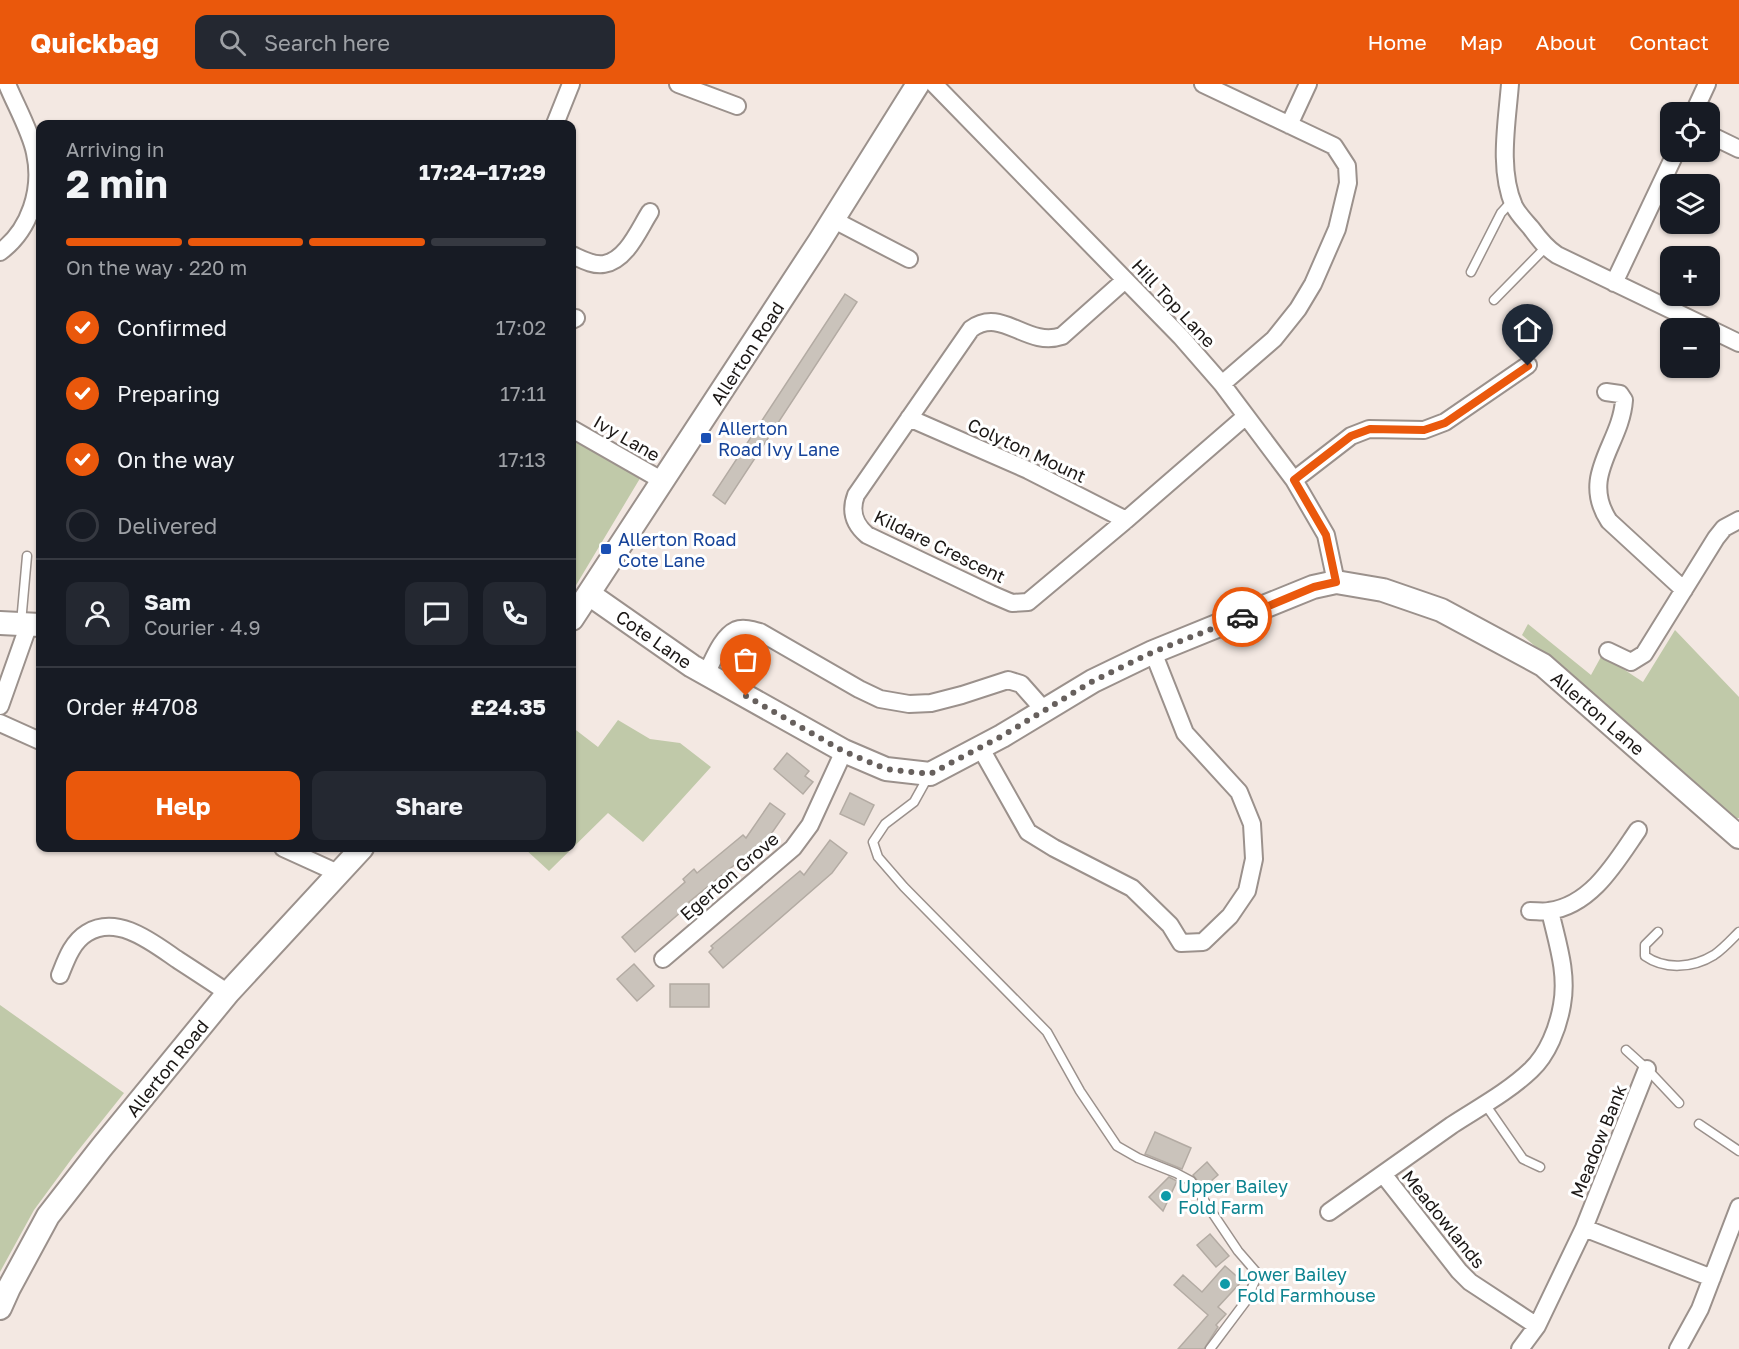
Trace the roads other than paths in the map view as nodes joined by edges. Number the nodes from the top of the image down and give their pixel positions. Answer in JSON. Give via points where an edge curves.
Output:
{"nodes":[{"id":1,"x":7,"y":84,"type":"edge"},
{"id":2,"x":571,"y":84,"type":"edge"},
{"id":3,"x":678,"y":84,"type":"edge"},
{"id":4,"x":918,"y":84,"type":"edge"},
{"id":5,"x":934,"y":84,"type":"edge"},
{"id":6,"x":1203,"y":84,"type":"edge"},
{"id":7,"x":1308,"y":84,"type":"edge"},
{"id":8,"x":1510,"y":84,"type":"edge"},
{"id":9,"x":1707,"y":84,"type":"edge"},
{"id":10,"x":1699,"y":102,"type":"edge"},
{"id":11,"x":737,"y":106,"type":"dead end"},
{"id":12,"x":557,"y":120,"type":"edge"},
{"id":13,"x":1289,"y":125,"type":"junction"},
{"id":14,"x":1720,"y":140,"type":"edge"},
{"id":15,"x":1739,"y":149,"type":"edge"},
{"id":16,"x":36,"y":158,"type":"edge"},
{"id":17,"x":1671,"y":162,"type":"edge"},
{"id":18,"x":36,"y":199,"type":"edge"},
{"id":19,"x":1513,"y":201,"type":"junction"},
{"id":20,"x":650,"y":212,"type":"dead end"},
{"id":21,"x":834,"y":220,"type":"junction"},
{"id":22,"x":1545,"y":248,"type":"junction"},
{"id":23,"x":0,"y":252,"type":"edge"},
{"id":24,"x":576,"y":257,"type":"edge"},
{"id":25,"x":909,"y":259,"type":"dead end"},
{"id":26,"x":1472,"y":272,"type":"dead end"},
{"id":27,"x":1125,"y":280,"type":"junction"},
{"id":28,"x":1614,"y":283,"type":"junction"},
{"id":29,"x":1494,"y":300,"type":"dead end"},
{"id":30,"x":1686,"y":318,"type":"edge"},
{"id":31,"x":1720,"y":334,"type":"edge"},
{"id":32,"x":1739,"y":343,"type":"edge"},
{"id":33,"x":1528,"y":366,"type":"dead end"},
{"id":34,"x":1221,"y":384,"type":"junction"},
{"id":35,"x":1606,"y":392,"type":"dead end"},
{"id":36,"x":1246,"y":416,"type":"junction"},
{"id":37,"x":909,"y":418,"type":"junction"},
{"id":38,"x":576,"y":431,"type":"edge"},
{"id":39,"x":1294,"y":480,"type":"junction"},
{"id":40,"x":663,"y":481,"type":"junction"},
{"id":41,"x":1126,"y":520,"type":"junction"},
{"id":42,"x":1739,"y":520,"type":"edge"},
{"id":43,"x":27,"y":556,"type":"dead end"},
{"id":44,"x":1336,"y":582,"type":"junction"},
{"id":45,"x":1684,"y":590,"type":"junction"},
{"id":46,"x":589,"y":594,"type":"junction"},
{"id":47,"x":576,"y":613,"type":"edge"},
{"id":48,"x":22,"y":624,"type":"edge"},
{"id":49,"x":1608,"y":651,"type":"dead end"},
{"id":50,"x":1153,"y":652,"type":"junction"},
{"id":51,"x":706,"y":674,"type":"junction"},
{"id":52,"x":0,"y":706,"type":"edge"},
{"id":53,"x":1044,"y":710,"type":"junction"},
{"id":54,"x":0,"y":723,"type":"edge"},
{"id":55,"x":36,"y":739,"type":"edge"},
{"id":56,"x":981,"y":747,"type":"junction"},
{"id":57,"x":843,"y":751,"type":"junction"},
{"id":58,"x":930,"y":774,"type":"junction"},
{"id":59,"x":1638,"y":830,"type":"dead end"},
{"id":60,"x":1739,"y":837,"type":"edge"},
{"id":61,"x":292,"y":852,"type":"edge"},
{"id":62,"x":358,"y":852,"type":"edge"},
{"id":63,"x":338,"y":873,"type":"junction"},
{"id":64,"x":1530,"y":911,"type":"dead end"},
{"id":65,"x":1550,"y":911,"type":"junction"},
{"id":66,"x":1658,"y":932,"type":"dead end"},
{"id":67,"x":1739,"y":932,"type":"edge"},
{"id":68,"x":663,"y":959,"type":"dead end"},
{"id":69,"x":60,"y":975,"type":"dead end"},
{"id":70,"x":228,"y":993,"type":"junction"},
{"id":71,"x":1626,"y":1050,"type":"dead end"},
{"id":72,"x":1647,"y":1069,"type":"junction"},
{"id":73,"x":1679,"y":1103,"type":"dead end"},
{"id":74,"x":1485,"y":1104,"type":"junction"},
{"id":75,"x":1699,"y":1124,"type":"dead end"},
{"id":76,"x":1739,"y":1151,"type":"edge"},
{"id":77,"x":1540,"y":1167,"type":"dead end"},
{"id":78,"x":1383,"y":1174,"type":"junction"},
{"id":79,"x":1329,"y":1212,"type":"dead end"},
{"id":80,"x":1738,"y":1214,"type":"edge"},
{"id":81,"x":1584,"y":1228,"type":"junction"},
{"id":82,"x":1712,"y":1278,"type":"junction"},
{"id":83,"x":0,"y":1308,"type":"edge"},
{"id":84,"x":1537,"y":1326,"type":"junction"},
{"id":85,"x":1210,"y":1349,"type":"edge"},
{"id":86,"x":1520,"y":1349,"type":"edge"},
{"id":87,"x":1678,"y":1349,"type":"edge"}],
"edges":[{"from":1,"to":16,"type":"street"},
{"from":2,"to":12,"type":"street"},
{"from":3,"to":11,"type":"street"},
{"from":4,"to":21,"type":"street","name":"Allerton Road"},
{"from":5,"to":27,"type":"street","name":"Hill Top Lane"},
{"from":6,"to":13,"type":"street"},
{"from":7,"to":13,"type":"street"},
{"from":8,"to":19,"type":"street","via":[[1506,175]]},
{"from":9,"to":10,"type":"street"},
{"from":13,"to":34,"type":"street","via":[[1334,146],[1344,159],[1348,183],[1337,228],[1313,285],[1298,309],[1274,339]]},
{"from":14,"to":15,"type":"street"},
{"from":17,"to":28,"type":"street"},
{"from":18,"to":23,"type":"street","via":[[13,243]]},
{"from":19,"to":22,"type":"street"},
{"from":19,"to":26,"type":"lane","via":[[1501,213]]},
{"from":20,"to":24,"type":"street","via":[[620,258],[603,264]]},
{"from":21,"to":25,"type":"street"},
{"from":21,"to":40,"type":"street","name":"Allerton Road"},
{"from":22,"to":28,"type":"street"},
{"from":22,"to":29,"type":"lane"},
{"from":27,"to":34,"type":"street","name":"Hill Top Lane"},
{"from":27,"to":37,"type":"street","name":"Kildare Crescent","via":[[1054,339],[1038,339],[994,321],[976,325],[966,333]]},
{"from":28,"to":30,"type":"street"},
{"from":31,"to":32,"type":"street"},
{"from":33,"to":39,"type":"street","via":[[1445,423],[1424,430],[1370,429],[1351,436]]},
{"from":34,"to":36,"type":"street","name":"Hill Top Lane"},
{"from":35,"to":45,"type":"street","via":[[1620,394],[1624,400],[1619,425],[1597,478],[1603,512]]},
{"from":36,"to":39,"type":"street","name":"Hill Top Lane"},
{"from":36,"to":41,"type":"street","name":"Kildare Crescent"},
{"from":37,"to":41,"type":"street","name":"Colyton Mount","via":[[1028,470]]},
{"from":37,"to":41,"type":"street","name":"Kildare Crescent","via":[[856,495],[856,523],[867,535],[981,589],[1012,603],[1032,600]]},
{"from":38,"to":40,"type":"street","name":"Ivy Lane"},
{"from":39,"to":44,"type":"street","name":"Hill Top Lane","via":[[1326,535]]},
{"from":40,"to":46,"type":"street","name":"Allerton Road"},
{"from":42,"to":45,"type":"street","via":[[1716,538]]},
{"from":43,"to":48,"type":"lane"},
{"from":44,"to":50,"type":"street","via":[[1314,587]]},
{"from":44,"to":60,"type":"street","name":"Allerton Lane","via":[[1383,590],[1441,610],[1543,665]]},
{"from":45,"to":49,"type":"street","via":[[1644,654],[1631,662]]},
{"from":46,"to":47,"type":"street","name":"Allerton Road"},
{"from":46,"to":51,"type":"street","name":"Cote Lane"},
{"from":48,"to":52,"type":"street"},
{"from":50,"to":53,"type":"street"},
{"from":50,"to":56,"type":"street","via":[[1185,733],[1239,792],[1252,824],[1254,859],[1247,891],[1230,916],[1203,942],[1181,943],[1170,925],[1132,888],[1028,832]]},
{"from":51,"to":53,"type":"street","via":[[722,644],[735,630],[747,629],[760,632],[880,699],[931,703],[1008,680],[1021,684]]},
{"from":51,"to":57,"type":"street","name":"Cote Lane"},
{"from":53,"to":56,"type":"street"},
{"from":54,"to":55,"type":"street"},
{"from":56,"to":58,"type":"street"},
{"from":57,"to":58,"type":"street","name":"Cote Lane","via":[[886,769]]},
{"from":57,"to":68,"type":"street","name":"Egerton Grove","via":[[810,825],[793,848]]},
{"from":58,"to":85,"type":"lane","via":[[914,802],[885,824],[873,842],[878,857],[1047,1032],[1080,1091],[1118,1146],[1191,1181],[1258,1274],[1246,1300]]},
{"from":59,"to":65,"type":"street","via":[[1612,869],[1588,893]]},
{"from":61,"to":63,"type":"street"},
{"from":62,"to":63,"type":"street","name":"Allerton Road"},
{"from":63,"to":70,"type":"street","name":"Allerton Road"},
{"from":64,"to":65,"type":"street"},
{"from":65,"to":74,"type":"street","via":[[1564,974],[1559,1018],[1549,1045],[1531,1071]]},
{"from":66,"to":67,"type":"lane","via":[[1646,945],[1645,956],[1666,966],[1703,961]]},
{"from":69,"to":70,"type":"street","via":[[70,950],[86,933],[102,926],[142,936]]},
{"from":70,"to":83,"type":"street","name":"Allerton Road","via":[[48,1216]]},
{"from":71,"to":72,"type":"lane"},
{"from":72,"to":73,"type":"lane"},
{"from":72,"to":81,"type":"street","name":"Meadow Bank"},
{"from":74,"to":77,"type":"lane","via":[[1523,1159]]},
{"from":74,"to":78,"type":"street"},
{"from":75,"to":76,"type":"lane"},
{"from":78,"to":79,"type":"street"},
{"from":78,"to":84,"type":"street","name":"Meadowlands","via":[[1459,1272]]},
{"from":80,"to":82,"type":"street"},
{"from":81,"to":82,"type":"street"},
{"from":81,"to":84,"type":"street"},
{"from":82,"to":87,"type":"street"},
{"from":84,"to":86,"type":"street"}]}
